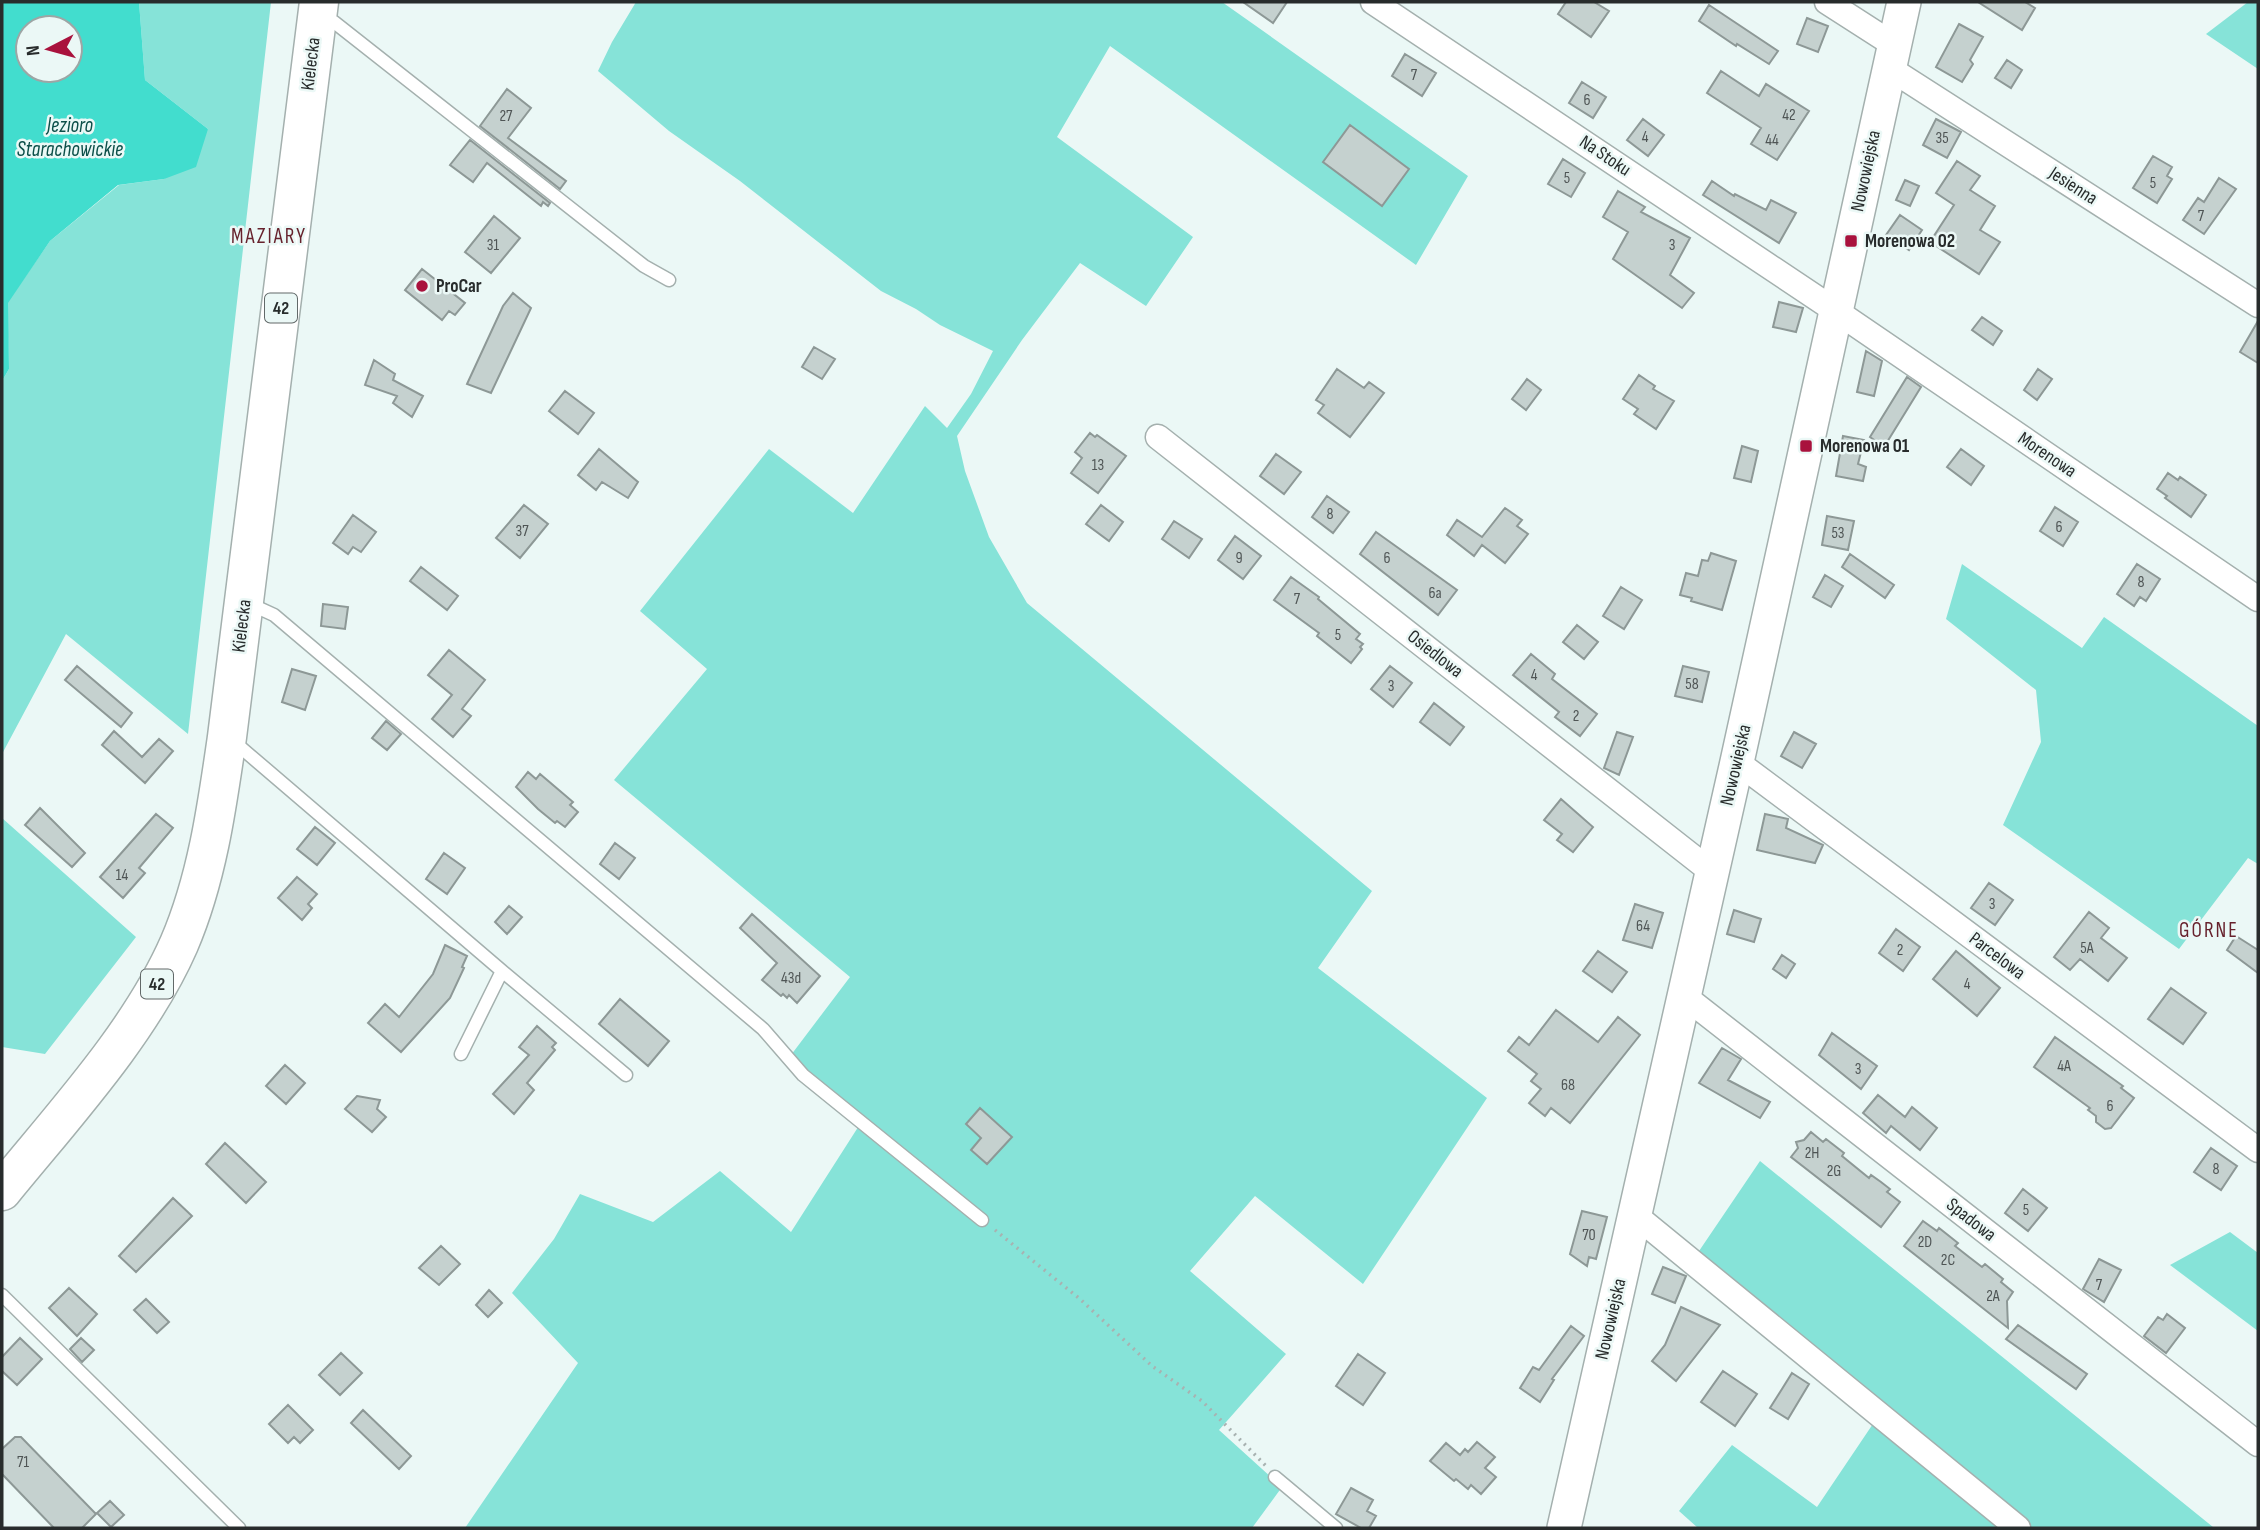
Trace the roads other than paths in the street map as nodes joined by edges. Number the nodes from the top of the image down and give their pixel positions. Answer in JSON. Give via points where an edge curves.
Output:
{"nodes":[{"id":1,"x":1374,"y":2,"type":"edge"},
{"id":2,"x":1827,"y":2,"type":"edge"},
{"id":3,"x":1904,"y":2,"type":"edge"},
{"id":4,"x":318,"y":8,"type":"edge"},
{"id":5,"x":1891,"y":56,"type":"junction"},
{"id":6,"x":669,"y":280,"type":"dead end"},
{"id":7,"x":2258,"y":304,"type":"edge"},
{"id":8,"x":1836,"y":311,"type":"junction"},
{"id":9,"x":1158,"y":437,"type":"dead end"},
{"id":10,"x":2258,"y":599,"type":"edge"},
{"id":11,"x":245,"y":602,"type":"junction"},
{"id":12,"x":227,"y":737,"type":"junction"},
{"id":13,"x":1737,"y":762,"type":"junction"},
{"id":14,"x":1712,"y":872,"type":"junction"},
{"id":15,"x":502,"y":971,"type":"junction"},
{"id":16,"x":1684,"y":996,"type":"junction"},
{"id":17,"x":461,"y":1054,"type":"dead end"},
{"id":18,"x":626,"y":1075,"type":"dead end"},
{"id":19,"x":2258,"y":1150,"type":"edge"},
{"id":20,"x":2,"y":1191,"type":"edge"},
{"id":21,"x":1635,"y":1214,"type":"junction"},
{"id":22,"x":982,"y":1220,"type":"road end"},
{"id":23,"x":2,"y":1295,"type":"edge"},
{"id":24,"x":2258,"y":1444,"type":"edge"},
{"id":25,"x":1275,"y":1476,"type":"road end"},
{"id":26,"x":239,"y":1528,"type":"edge"},
{"id":27,"x":1336,"y":1528,"type":"edge"},
{"id":28,"x":1564,"y":1528,"type":"edge"},
{"id":29,"x":2018,"y":1528,"type":"edge"}],
"edges":[{"from":1,"to":8,"type":"street","name":"Na Stoku"},
{"from":2,"to":5,"type":"street","name":"Jesienna"},
{"from":3,"to":5,"type":"street","name":"Nowowiejska"},
{"from":4,"to":6,"type":"lane","via":[[644,266]]},
{"from":4,"to":11,"type":"main road","name":"Kielecka","number":"42"},
{"from":5,"to":7,"type":"street","name":"Jesienna"},
{"from":5,"to":8,"type":"street","name":"Nowowiejska"},
{"from":8,"to":10,"type":"street","name":"Morenowa"},
{"from":8,"to":13,"type":"street","name":"Nowowiejska"},
{"from":9,"to":14,"type":"street","name":"Osiedlowa"},
{"from":11,"to":12,"type":"main road","name":"Kielecka","number":"42"},
{"from":11,"to":22,"type":"lane","via":[[274,615],[763,1029],[803,1075]]},
{"from":12,"to":15,"type":"lane"},
{"from":12,"to":20,"type":"main road","name":"Kielecka","number":"42","via":[[217,811],[179,944],[122,1039]]},
{"from":13,"to":14,"type":"street","name":"Nowowiejska"},
{"from":13,"to":19,"type":"street","name":"Parcelowa"},
{"from":14,"to":16,"type":"street","name":"Nowowiejska"},
{"from":15,"to":17,"type":"lane"},
{"from":15,"to":18,"type":"lane"},
{"from":16,"to":21,"type":"street","name":"Nowowiejska"},
{"from":16,"to":24,"type":"street","name":"Spadowa"},
{"from":21,"to":28,"type":"street","name":"Nowowiejska"},
{"from":21,"to":29,"type":"street"},
{"from":23,"to":26,"type":"lane"},
{"from":25,"to":27,"type":"lane"}]}
